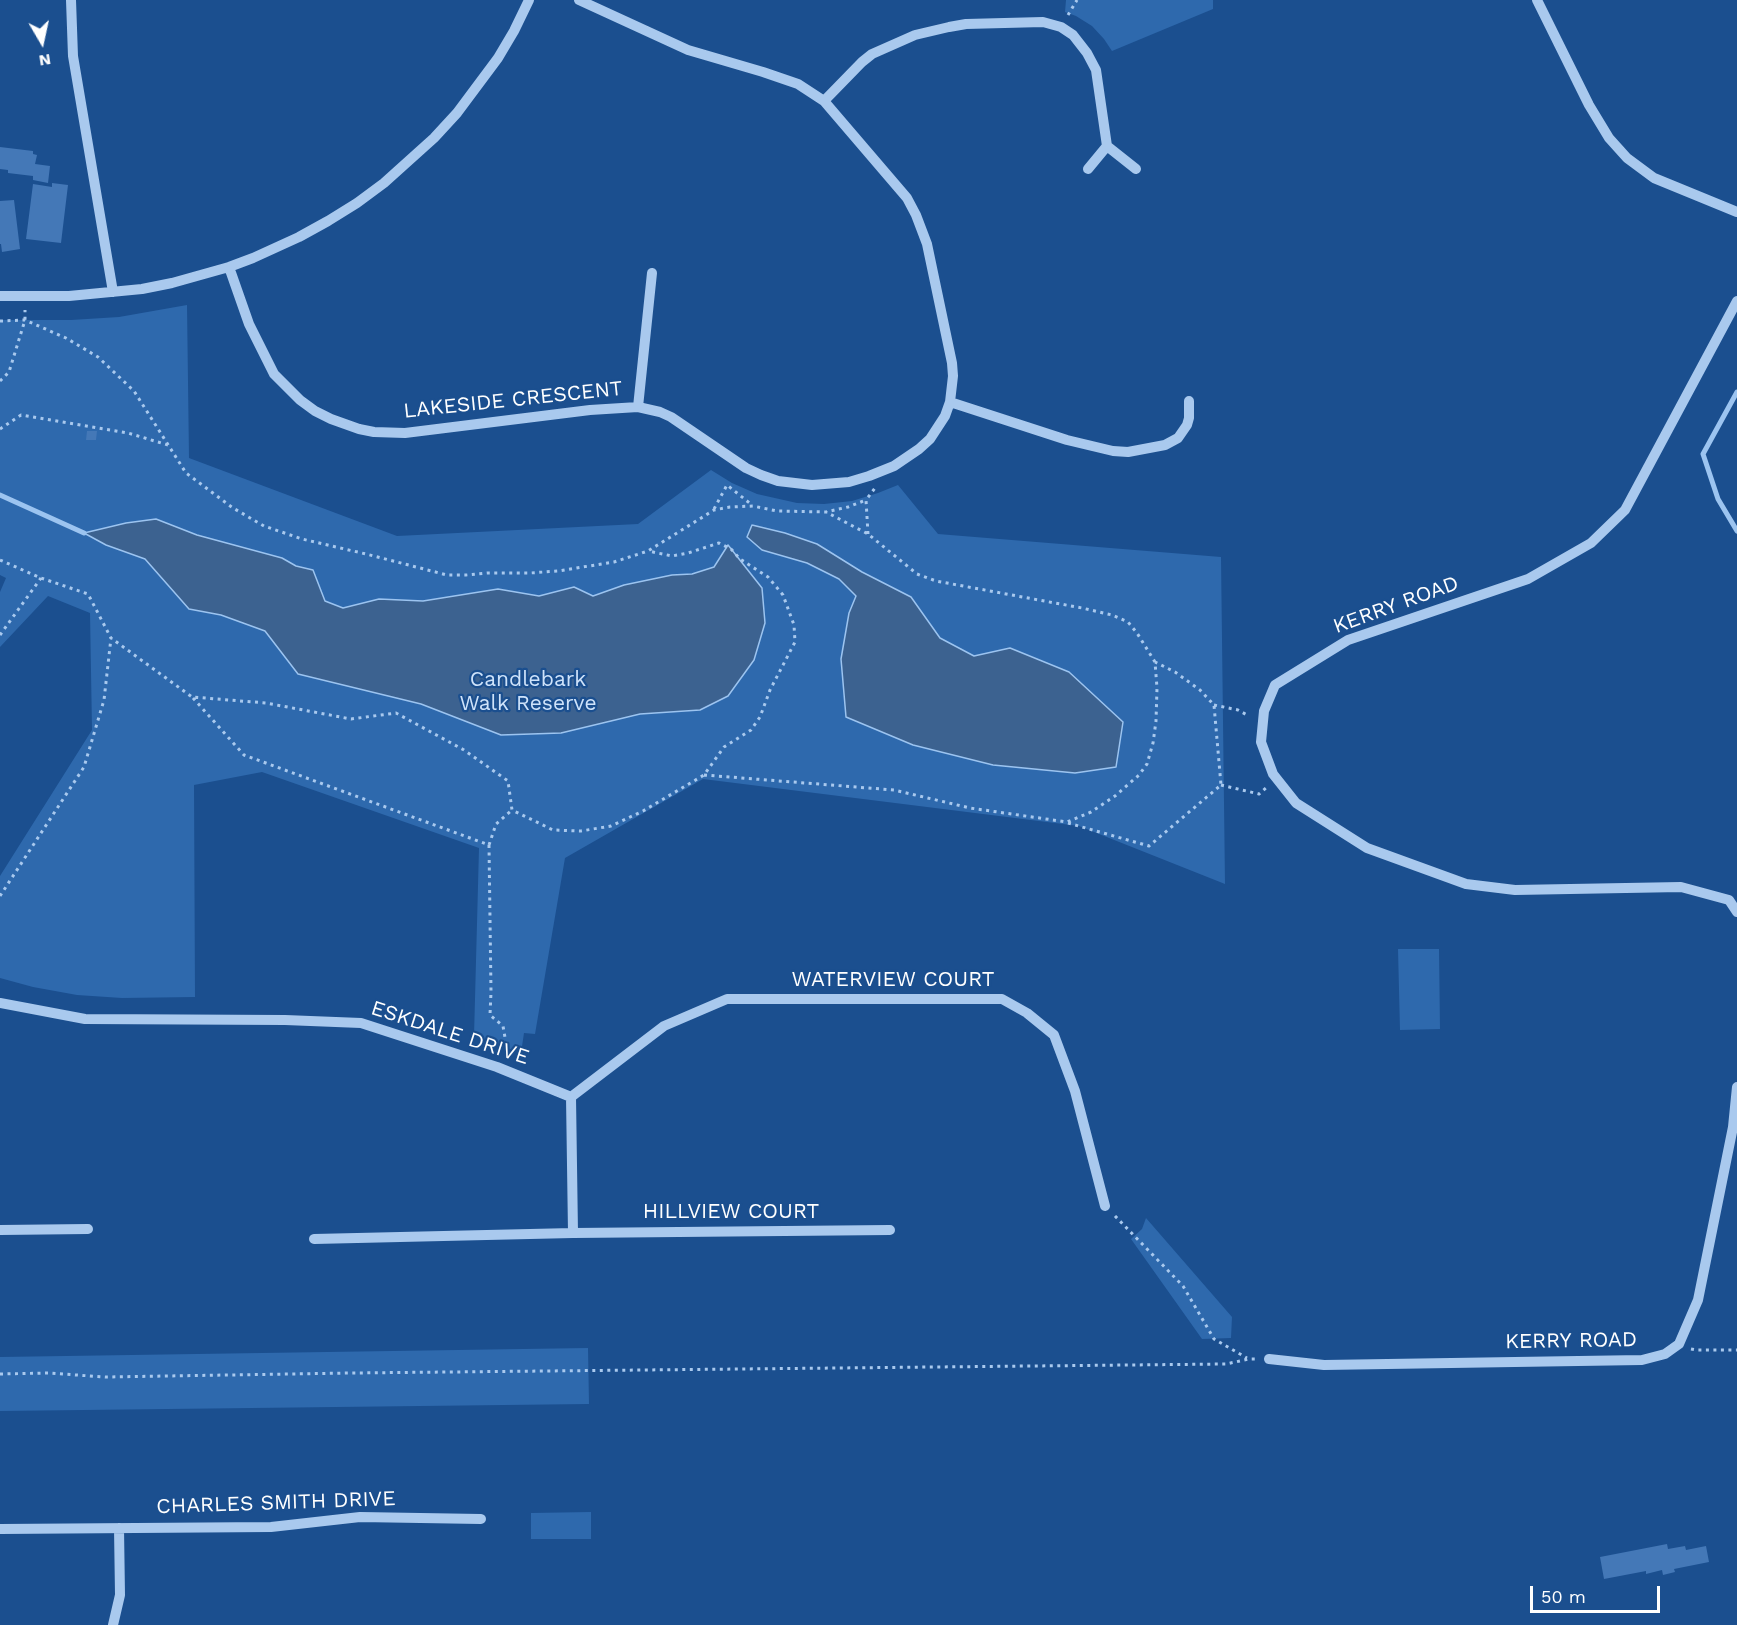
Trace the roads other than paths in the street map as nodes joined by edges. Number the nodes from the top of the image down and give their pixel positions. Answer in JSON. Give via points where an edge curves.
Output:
{"nodes":[{"id":1,"x":71,"y":0,"type":"edge"},
{"id":2,"x":529,"y":0,"type":"edge"},
{"id":3,"x":579,"y":0,"type":"edge"},
{"id":4,"x":1537,"y":0,"type":"edge"},
{"id":5,"x":824,"y":101,"type":"junction"},
{"id":6,"x":1107,"y":146,"type":"junction"},
{"id":7,"x":1136,"y":169,"type":"dead end"},
{"id":8,"x":1088,"y":170,"type":"dead end"},
{"id":9,"x":1737,"y":212,"type":"edge"},
{"id":10,"x":229,"y":267,"type":"junction"},
{"id":11,"x":652,"y":273,"type":"dead end"},
{"id":12,"x":113,"y":292,"type":"junction"},
{"id":13,"x":0,"y":296,"type":"edge"},
{"id":14,"x":1737,"y":301,"type":"edge"},
{"id":15,"x":1189,"y":401,"type":"dead end"},
{"id":16,"x":950,"y":402,"type":"junction"},
{"id":17,"x":639,"y":407,"type":"junction"},
{"id":18,"x":1737,"y":912,"type":"edge"},
{"id":19,"x":0,"y":1003,"type":"edge"},
{"id":20,"x":1737,"y":1088,"type":"edge"},
{"id":21,"x":571,"y":1097,"type":"junction"},
{"id":22,"x":1105,"y":1206,"type":"road end"},
{"id":23,"x":87,"y":1229,"type":"dead end"},
{"id":24,"x":0,"y":1230,"type":"edge"},
{"id":25,"x":890,"y":1230,"type":"dead end"},
{"id":26,"x":573,"y":1233,"type":"junction"},
{"id":27,"x":314,"y":1239,"type":"dead end"},
{"id":28,"x":1269,"y":1359,"type":"road end"},
{"id":29,"x":481,"y":1519,"type":"dead end"},
{"id":30,"x":119,"y":1528,"type":"junction"},
{"id":31,"x":0,"y":1529,"type":"edge"},
{"id":32,"x":113,"y":1625,"type":"edge"}],
"edges":[{"from":1,"to":12,"type":"street","via":[[73,56]]},
{"from":2,"to":10,"type":"street","via":[[479,86],[410,161],[328,221]]},
{"from":3,"to":5,"type":"street","name":"LAKESIDE CRESCENT","via":[[687,50],[798,84]]},
{"from":4,"to":9,"type":"street","via":[[1589,105],[1627,158],[1654,178]]},
{"from":5,"to":6,"type":"street","via":[[872,54],[915,35],[966,24],[1043,22],[1073,35],[1096,70]]},
{"from":5,"to":16,"type":"street","name":"LAKESIDE CRESCENT","via":[[908,198],[916,215],[929,250],[952,363]]},
{"from":6,"to":7,"type":"street"},
{"from":6,"to":8,"type":"street"},
{"from":10,"to":12,"type":"street","via":[[172,283]]},
{"from":10,"to":17,"type":"street","name":"LAKESIDE CRESCENT","via":[[249,324],[274,374],[315,411],[345,425],[374,432],[405,432]]},
{"from":11,"to":17,"type":"street"},
{"from":12,"to":13,"type":"street"},
{"from":14,"to":18,"type":"street","name":"KERRY ROAD","via":[[1625,510],[1591,543],[1528,579],[1348,640],[1275,686],[1264,711],[1261,742],[1273,774],[1296,803],[1367,848],[1466,884],[1515,890],[1681,887],[1729,900]]},
{"from":15,"to":16,"type":"street","via":[[1187,425],[1178,438],[1165,446],[1128,452],[1067,440]]},
{"from":16,"to":17,"type":"street","name":"LAKESIDE CRESCENT","via":[[930,440],[907,458],[881,471],[829,485],[778,481],[746,468],[671,417]]},
{"from":19,"to":21,"type":"street","name":"ESKDALE DRIVE","via":[[85,1019],[361,1023],[497,1067]]},
{"from":20,"to":28,"type":"street","name":"KERRY ROAD","via":[[1698,1300],[1679,1344],[1665,1354],[1642,1360],[1324,1365]]},
{"from":21,"to":22,"type":"street","name":"WATERVIEW COURT","via":[[664,1026],[727,999],[1002,999],[1054,1035],[1075,1091]]},
{"from":21,"to":26,"type":"street"},
{"from":23,"to":24,"type":"street"},
{"from":25,"to":26,"type":"street","name":"HILLVIEW COURT"},
{"from":26,"to":27,"type":"street","name":"HILLVIEW COURT"},
{"from":29,"to":30,"type":"street","name":"CHARLES SMITH DRIVE","via":[[360,1517],[271,1527]]},
{"from":30,"to":31,"type":"street","name":"CHARLES SMITH DRIVE"},
{"from":30,"to":32,"type":"street","via":[[120,1595]]}]}
